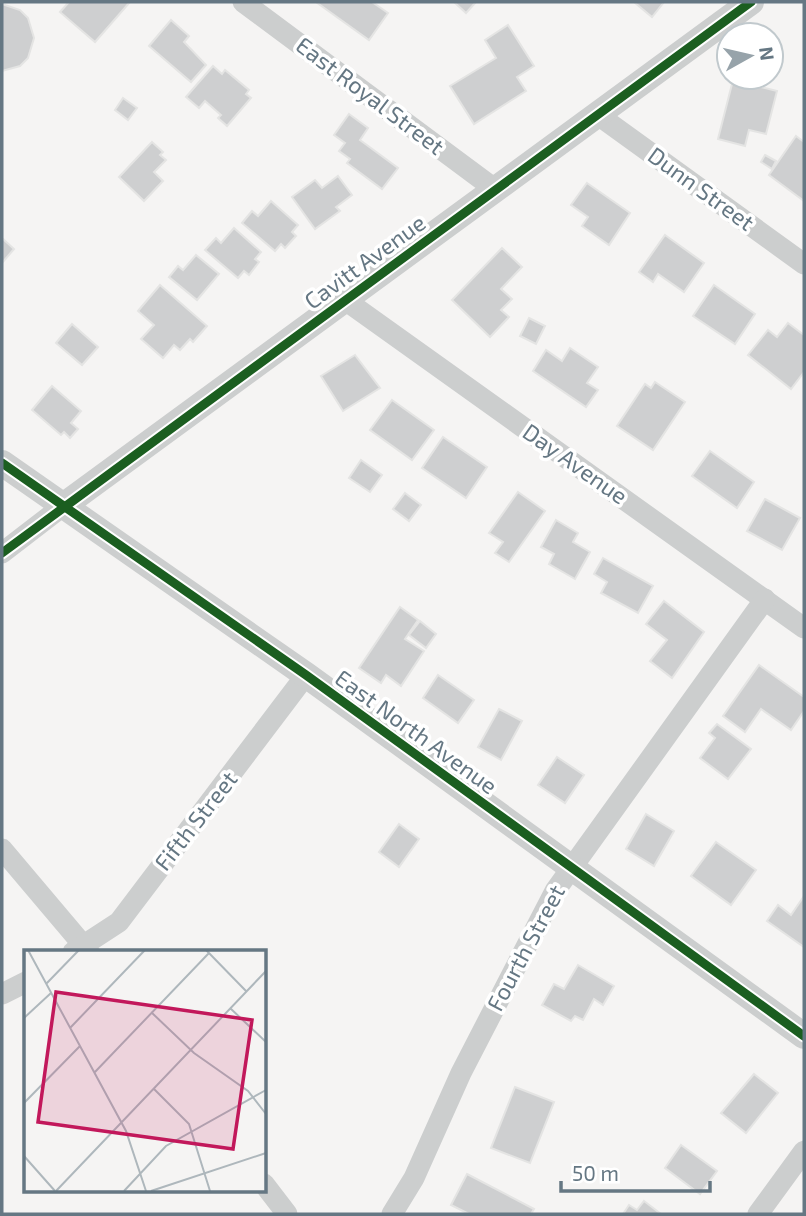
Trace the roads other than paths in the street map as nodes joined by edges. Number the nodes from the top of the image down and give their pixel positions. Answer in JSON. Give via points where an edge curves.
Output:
{"nodes":[{"id":1,"x":243,"y":2,"type":"edge"},
{"id":2,"x":751,"y":2,"type":"edge"},
{"id":3,"x":598,"y":115,"type":"junction"},
{"id":4,"x":496,"y":190,"type":"junction"},
{"id":5,"x":804,"y":264,"type":"edge"},
{"id":6,"x":345,"y":300,"type":"junction"},
{"id":7,"x":2,"y":463,"type":"edge"},
{"id":8,"x":63,"y":506,"type":"junction"},
{"id":9,"x":2,"y":553,"type":"edge"},
{"id":10,"x":765,"y":599,"type":"junction"},
{"id":11,"x":804,"y":628,"type":"edge"},
{"id":12,"x":306,"y":675,"type":"junction"},
{"id":13,"x":2,"y":849,"type":"edge"},
{"id":14,"x":569,"y":869,"type":"junction"},
{"id":15,"x":82,"y":949,"type":"edge"},
{"id":16,"x":24,"y":983,"type":"edge"},
{"id":17,"x":2,"y":994,"type":"edge"},
{"id":18,"x":804,"y":1036,"type":"edge"},
{"id":19,"x":804,"y":1151,"type":"edge"},
{"id":20,"x":266,"y":1187,"type":"edge"},
{"id":21,"x":287,"y":1214,"type":"edge"},
{"id":22,"x":392,"y":1214,"type":"edge"},
{"id":23,"x":758,"y":1214,"type":"edge"}],
"edges":[{"from":1,"to":4,"type":"street","name":"East Royal Street"},
{"from":2,"to":3,"type":"street","name":"Cavitt Avenue"},
{"from":3,"to":4,"type":"street","name":"Cavitt Avenue"},
{"from":3,"to":5,"type":"street","name":"Dunn Street"},
{"from":4,"to":6,"type":"street","name":"Cavitt Avenue"},
{"from":6,"to":8,"type":"street","name":"Cavitt Avenue"},
{"from":6,"to":10,"type":"street","name":"Day Avenue"},
{"from":7,"to":8,"type":"street","name":"East North Avenue"},
{"from":8,"to":9,"type":"street","name":"Cavitt Avenue"},
{"from":8,"to":12,"type":"street","name":"East North Avenue"},
{"from":10,"to":11,"type":"street","name":"Day Avenue"},
{"from":10,"to":14,"type":"street","name":"Fourth Street"},
{"from":12,"to":14,"type":"street","name":"East North Avenue"},
{"from":12,"to":15,"type":"street","name":"Fifth Street","via":[[118,922]]},
{"from":13,"to":15,"type":"street"},
{"from":14,"to":18,"type":"street","name":"East North Avenue"},
{"from":14,"to":22,"type":"street","name":"Fourth Street"},
{"from":16,"to":17,"type":"street"},
{"from":19,"to":23,"type":"street"},
{"from":20,"to":21,"type":"street"}]}
